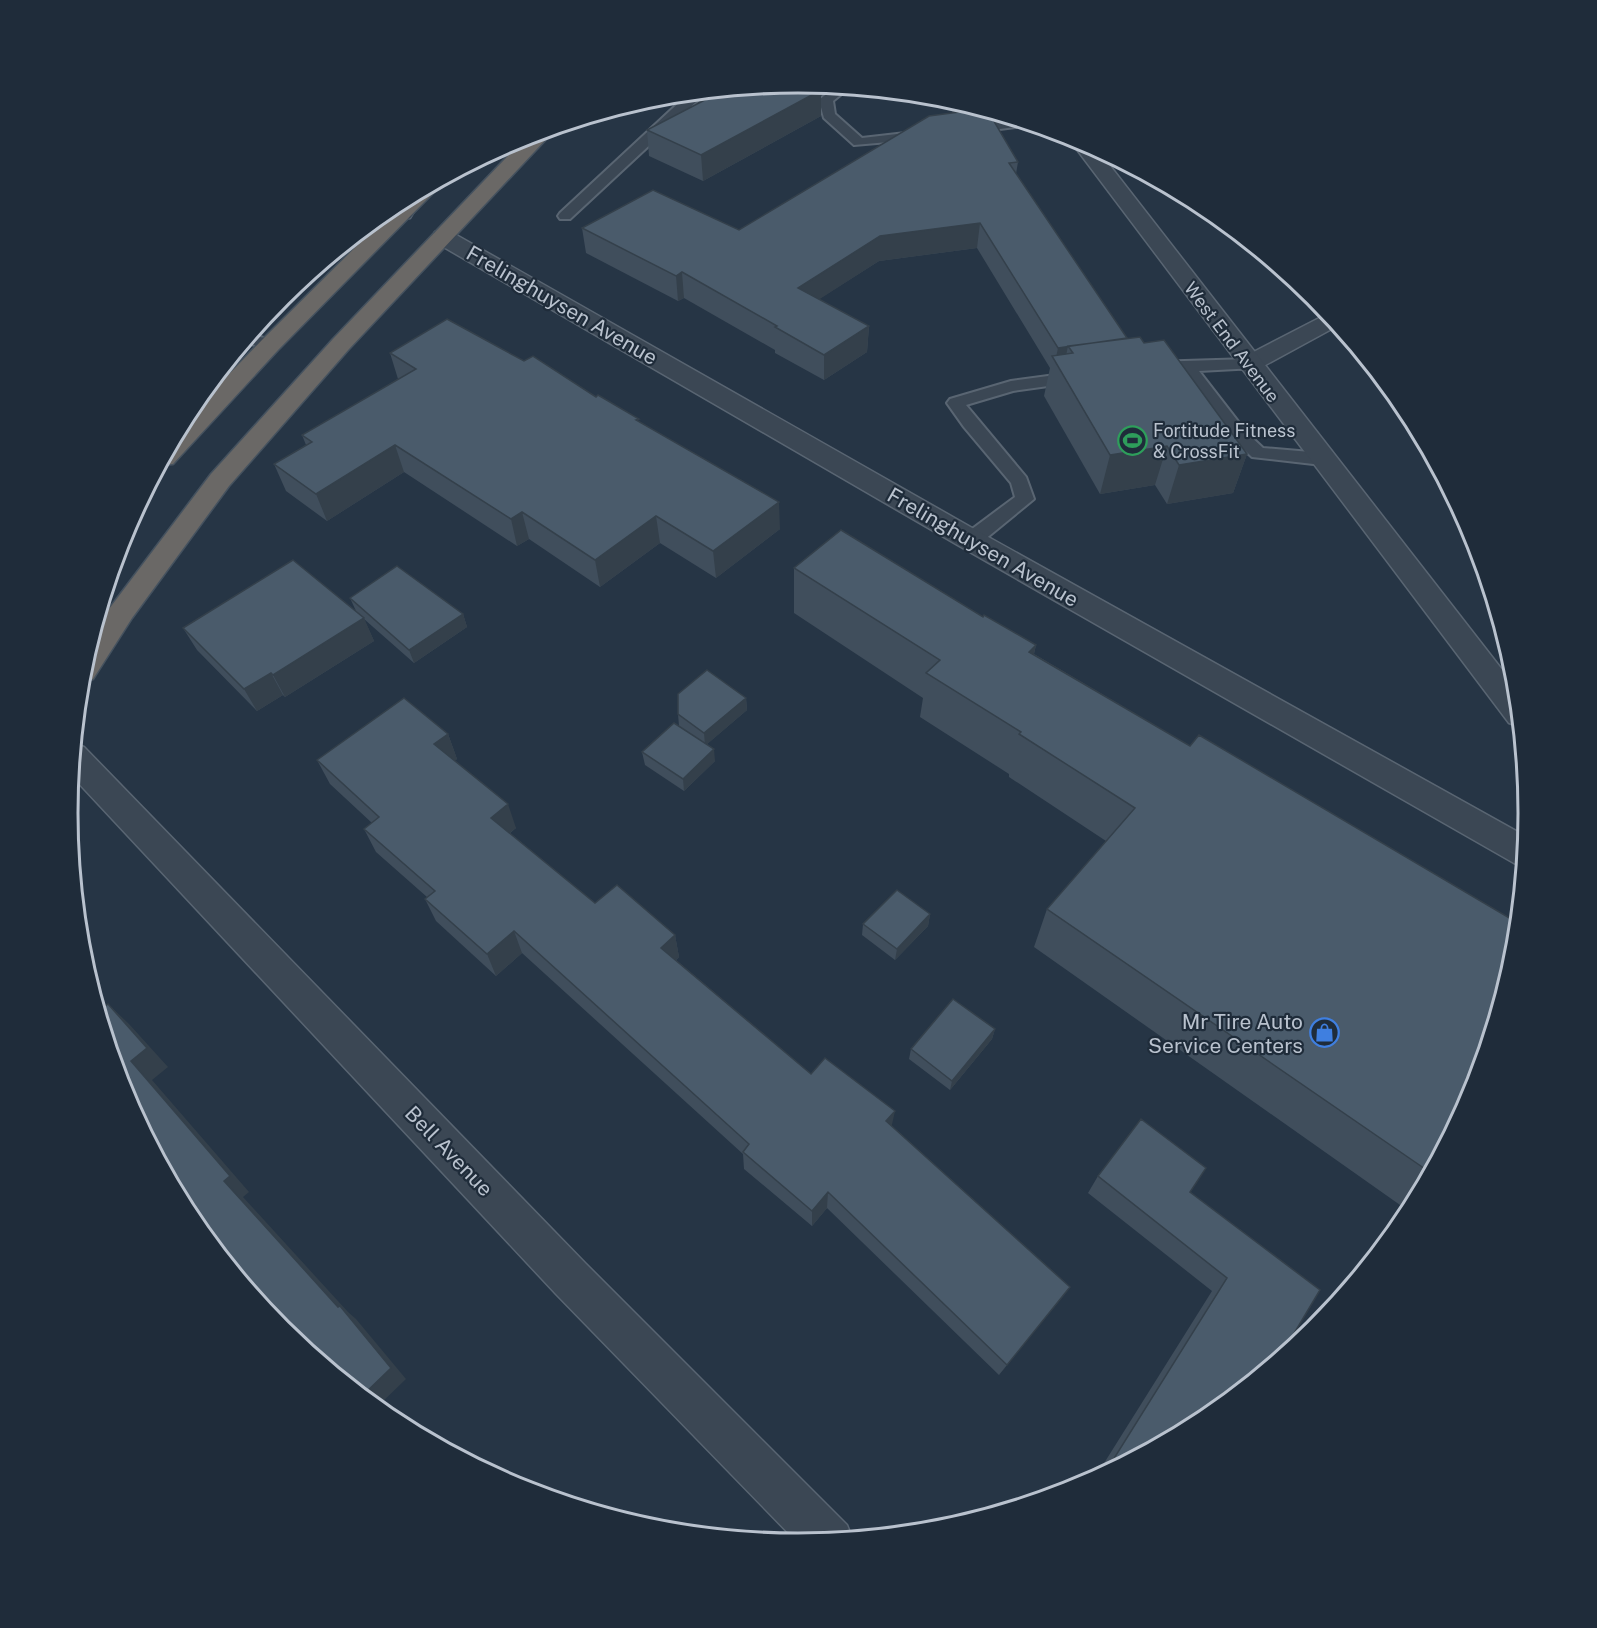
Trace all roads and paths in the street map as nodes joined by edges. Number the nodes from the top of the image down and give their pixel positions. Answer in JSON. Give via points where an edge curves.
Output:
{"nodes":[{"id":1,"x":833,"y":94,"type":"edge"},
{"id":2,"x":687,"y":103,"type":"edge"},
{"id":3,"x":1008,"y":125,"type":"edge"},
{"id":4,"x":529,"y":146,"type":"edge"},
{"id":5,"x":1092,"y":157,"type":"edge"},
{"id":6,"x":566,"y":216,"type":"dead end"},
{"id":7,"x":373,"y":233,"type":"edge"},
{"id":8,"x":443,"y":237,"type":"junction"},
{"id":9,"x":1326,"y":324,"type":"edge"},
{"id":10,"x":259,"y":341,"type":"edge"},
{"id":11,"x":1250,"y":364,"type":"junction"},
{"id":12,"x":1187,"y":366,"type":"junction"},
{"id":13,"x":1135,"y":369,"type":"edge"},
{"id":14,"x":1090,"y":375,"type":"edge"},
{"id":15,"x":197,"y":417,"type":"edge"},
{"id":16,"x":1322,"y":459,"type":"junction"},
{"id":17,"x":971,"y":540,"type":"junction"},
{"id":18,"x":99,"y":646,"type":"edge"},
{"id":19,"x":1510,"y":702,"type":"edge"},
{"id":20,"x":80,"y":764,"type":"edge"},
{"id":21,"x":1518,"y":848,"type":"edge"},
{"id":22,"x":822,"y":1534,"type":"edge"}],
"edges":[{"from":1,"to":3,"type":"lane","via":[[826,100],[829,115],[860,142]]},
{"from":2,"to":6,"type":"lane"},
{"from":4,"to":8,"type":"highway"},
{"from":5,"to":11,"type":"street","name":"West End Avenue"},
{"from":7,"to":10,"type":"highway"},
{"from":8,"to":17,"type":"street","name":"Frelinghuysen Avenue"},
{"from":8,"to":18,"type":"highway","via":[[220,480]]},
{"from":9,"to":11,"type":"street"},
{"from":10,"to":15,"type":"highway"},
{"from":11,"to":12,"type":"lane"},
{"from":11,"to":16,"type":"street","name":"West End Avenue"},
{"from":12,"to":13,"type":"lane"},
{"from":12,"to":16,"type":"lane","via":[[1240,437],[1258,453]]},
{"from":14,"to":17,"type":"lane","via":[[1011,386],[956,403],[1020,481],[1024,499]]},
{"from":16,"to":19,"type":"street","name":"West End Avenue"},
{"from":17,"to":21,"type":"street","name":"Frelinghuysen Avenue"},
{"from":20,"to":22,"type":"street","name":"Bell Avenue","via":[[571,1279]]}]}
